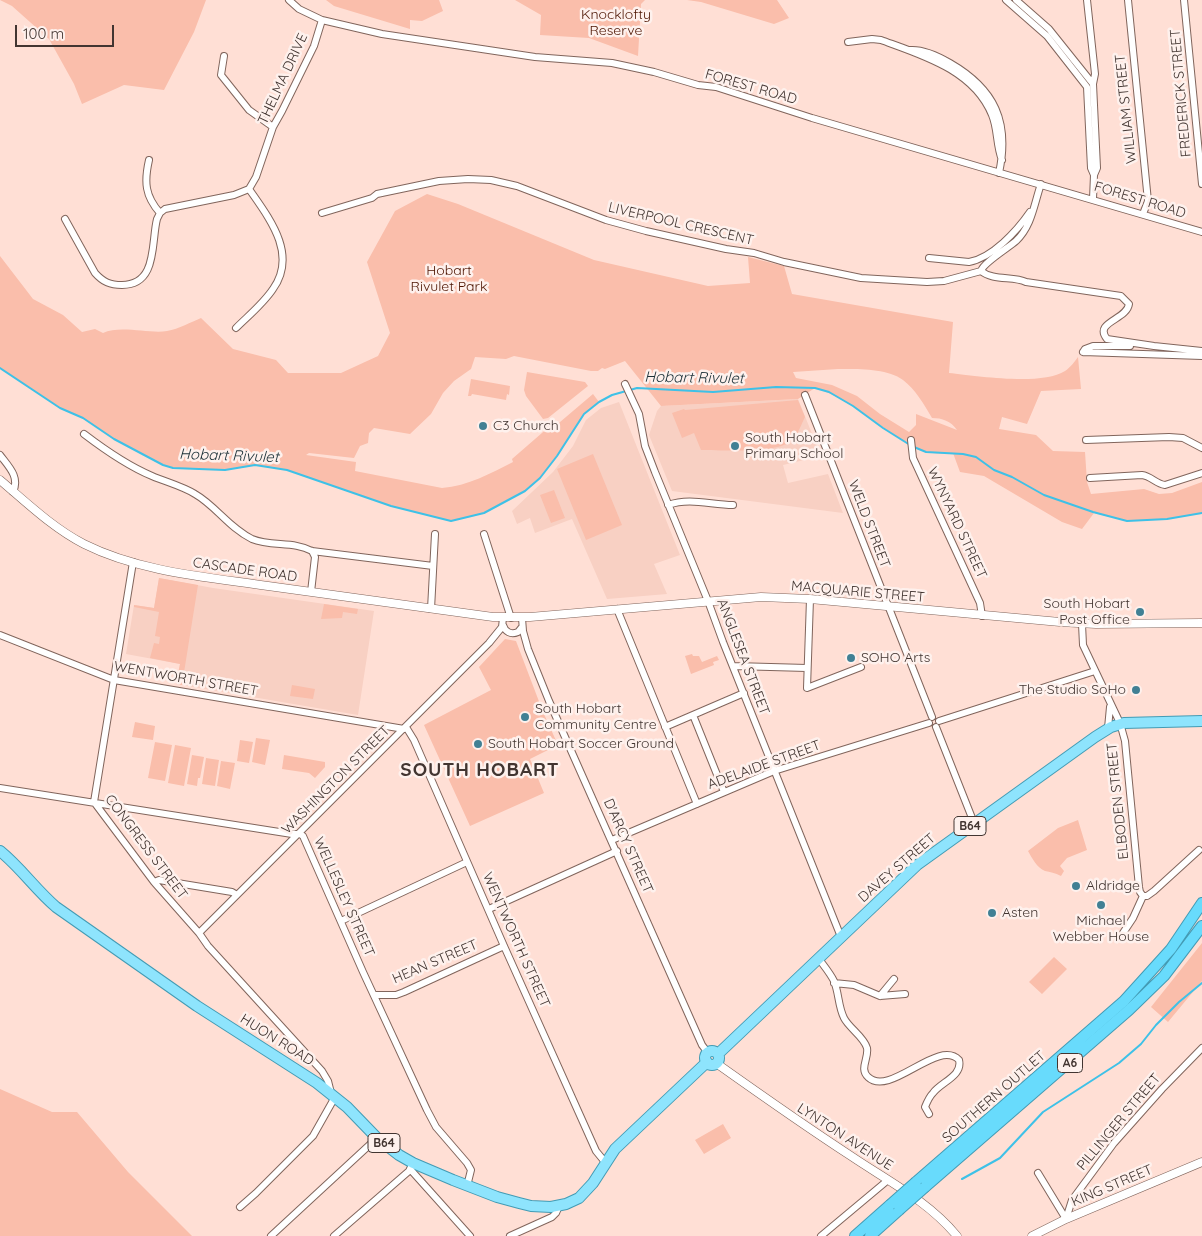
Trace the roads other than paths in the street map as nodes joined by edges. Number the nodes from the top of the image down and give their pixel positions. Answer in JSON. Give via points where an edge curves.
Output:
{"nodes":[{"id":1,"x":289,"y":0,"type":"edge"},
{"id":2,"x":1006,"y":0,"type":"edge"},
{"id":3,"x":1016,"y":0,"type":"edge"},
{"id":4,"x":1087,"y":0,"type":"edge"},
{"id":5,"x":1128,"y":0,"type":"edge"},
{"id":6,"x":1184,"y":0,"type":"edge"},
{"id":7,"x":322,"y":20,"type":"junction"},
{"id":8,"x":848,"y":42,"type":"dead end"},
{"id":9,"x":224,"y":56,"type":"dead end"},
{"id":10,"x":1094,"y":84,"type":"junction"},
{"id":11,"x":273,"y":127,"type":"junction"},
{"id":12,"x":149,"y":160,"type":"dead end"},
{"id":13,"x":999,"y":172,"type":"junction"},
{"id":14,"x":1094,"y":175,"type":"junction"},
{"id":15,"x":1040,"y":184,"type":"junction"},
{"id":16,"x":1202,"y":184,"type":"edge"},
{"id":17,"x":249,"y":189,"type":"junction"},
{"id":18,"x":1093,"y":199,"type":"junction"},
{"id":19,"x":1032,"y":210,"type":"junction"},
{"id":20,"x":160,"y":213,"type":"junction"},
{"id":21,"x":322,"y":213,"type":"dead end"},
{"id":22,"x":1143,"y":214,"type":"junction"},
{"id":23,"x":65,"y":219,"type":"dead end"},
{"id":24,"x":1202,"y":232,"type":"edge"},
{"id":25,"x":929,"y":258,"type":"dead end"},
{"id":26,"x":981,"y":272,"type":"junction"},
{"id":27,"x":236,"y":328,"type":"dead end"},
{"id":28,"x":1154,"y":346,"type":"junction"},
{"id":29,"x":1202,"y":351,"type":"edge"},
{"id":30,"x":1202,"y":356,"type":"edge"},
{"id":31,"x":625,"y":384,"type":"dead end"},
{"id":32,"x":805,"y":395,"type":"dead end"},
{"id":33,"x":84,"y":434,"type":"dead end"},
{"id":34,"x":911,"y":440,"type":"dead end"},
{"id":35,"x":1086,"y":440,"type":"dead end"},
{"id":36,"x":1202,"y":448,"type":"edge"},
{"id":37,"x":0,"y":455,"type":"edge"},
{"id":38,"x":1202,"y":473,"type":"edge"},
{"id":39,"x":1090,"y":478,"type":"dead end"},
{"id":40,"x":0,"y":480,"type":"edge"},
{"id":41,"x":13,"y":492,"type":"junction"},
{"id":42,"x":668,"y":505,"type":"junction"},
{"id":43,"x":733,"y":505,"type":"dead end"},
{"id":44,"x":435,"y":534,"type":"dead end"},
{"id":45,"x":484,"y":534,"type":"dead end"},
{"id":46,"x":312,"y":552,"type":"junction"},
{"id":47,"x":133,"y":562,"type":"junction"},
{"id":48,"x":433,"y":566,"type":"junction"},
{"id":49,"x":311,"y":592,"type":"junction"},
{"id":50,"x":810,"y":599,"type":"junction"},
{"id":51,"x":708,"y":601,"type":"junction"},
{"id":52,"x":888,"y":607,"type":"junction"},
{"id":53,"x":431,"y":609,"type":"junction"},
{"id":54,"x":617,"y":610,"type":"junction"},
{"id":55,"x":982,"y":616,"type":"junction"},
{"id":56,"x":522,"y":618,"type":"junction"},
{"id":57,"x":506,"y":620,"type":"junction"},
{"id":58,"x":1202,"y":623,"type":"edge"},
{"id":59,"x":1082,"y":624,"type":"junction"},
{"id":60,"x":522,"y":627,"type":"junction"},
{"id":61,"x":511,"y":633,"type":"junction"},
{"id":62,"x":0,"y":635,"type":"edge"},
{"id":63,"x":490,"y":643,"type":"junction"},
{"id":64,"x":528,"y":649,"type":"junction"},
{"id":65,"x":734,"y":666,"type":"junction"},
{"id":66,"x":861,"y":667,"type":"dead end"},
{"id":67,"x":808,"y":668,"type":"junction"},
{"id":68,"x":1095,"y":671,"type":"junction"},
{"id":69,"x":114,"y":680,"type":"junction"},
{"id":70,"x":744,"y":693,"type":"junction"},
{"id":71,"x":1110,"y":705,"type":"junction"},
{"id":72,"x":693,"y":715,"type":"junction"},
{"id":73,"x":930,"y":720,"type":"junction"},
{"id":74,"x":1202,"y":721,"type":"edge"},
{"id":75,"x":937,"y":724,"type":"junction"},
{"id":76,"x":1120,"y":724,"type":"junction"},
{"id":77,"x":665,"y":727,"type":"junction"},
{"id":78,"x":405,"y":728,"type":"junction"},
{"id":79,"x":1108,"y":728,"type":"junction"},
{"id":80,"x":774,"y":771,"type":"junction"},
{"id":81,"x":0,"y":788,"type":"edge"},
{"id":82,"x":724,"y":792,"type":"junction"},
{"id":83,"x":94,"y":802,"type":"junction"},
{"id":84,"x":697,"y":804,"type":"junction"},
{"id":85,"x":974,"y":823,"type":"junction"},
{"id":86,"x":300,"y":834,"type":"junction"},
{"id":87,"x":612,"y":840,"type":"junction"},
{"id":88,"x":1199,"y":850,"type":"dead end"},
{"id":89,"x":617,"y":851,"type":"junction"},
{"id":90,"x":0,"y":852,"type":"edge"},
{"id":91,"x":468,"y":862,"type":"junction"},
{"id":92,"x":154,"y":882,"type":"junction"},
{"id":93,"x":237,"y":895,"type":"junction"},
{"id":94,"x":1143,"y":896,"type":"junction"},
{"id":95,"x":1202,"y":903,"type":"edge"},
{"id":96,"x":489,"y":909,"type":"junction"},
{"id":97,"x":341,"y":921,"type":"junction"},
{"id":98,"x":1202,"y":926,"type":"edge"},
{"id":99,"x":199,"y":933,"type":"junction"},
{"id":100,"x":1123,"y":934,"type":"dead end"},
{"id":101,"x":843,"y":936,"type":"junction"},
{"id":102,"x":504,"y":946,"type":"junction"},
{"id":103,"x":819,"y":959,"type":"junction"},
{"id":104,"x":894,"y":979,"type":"dead end"},
{"id":105,"x":834,"y":983,"type":"junction"},
{"id":106,"x":905,"y":994,"type":"dead end"},
{"id":107,"x":374,"y":995,"type":"junction"},
{"id":108,"x":880,"y":996,"type":"junction"},
{"id":109,"x":1202,"y":1048,"type":"edge"},
{"id":110,"x":712,"y":1058,"type":"junction"},
{"id":111,"x":333,"y":1095,"type":"junction"},
{"id":112,"x":929,"y":1114,"type":"dead end"},
{"id":113,"x":377,"y":1138,"type":"junction"},
{"id":114,"x":605,"y":1162,"type":"junction"},
{"id":115,"x":1202,"y":1162,"type":"edge"},
{"id":116,"x":412,"y":1166,"type":"junction"},
{"id":117,"x":1038,"y":1173,"type":"dead end"},
{"id":118,"x":888,"y":1180,"type":"junction"},
{"id":119,"x":920,"y":1185,"type":"junction"},
{"id":120,"x":467,"y":1186,"type":"junction"},
{"id":121,"x":560,"y":1206,"type":"junction"},
{"id":122,"x":240,"y":1207,"type":"dead end"},
{"id":123,"x":894,"y":1208,"type":"junction"},
{"id":124,"x":1066,"y":1219,"type":"junction"},
{"id":125,"x":270,"y":1236,"type":"edge"},
{"id":126,"x":334,"y":1236,"type":"edge"},
{"id":127,"x":470,"y":1236,"type":"edge"},
{"id":128,"x":510,"y":1236,"type":"edge"},
{"id":129,"x":821,"y":1236,"type":"edge"},
{"id":130,"x":854,"y":1236,"type":"edge"},
{"id":131,"x":870,"y":1236,"type":"edge"},
{"id":132,"x":957,"y":1236,"type":"edge"},
{"id":133,"x":1032,"y":1236,"type":"edge"}],
"edges":[{"from":1,"to":7,"type":"street","name":"FOREST ROAD","via":[[299,9]]},
{"from":2,"to":14,"type":"street","via":[[1047,36],[1087,87]]},
{"from":3,"to":10,"type":"street","via":[[1049,28]]},
{"from":4,"to":10,"type":"street"},
{"from":5,"to":22,"type":"street","name":"WILLIAM STREET","via":[[1148,201]]},
{"from":6,"to":16,"type":"street","name":"FREDERICK STREET"},
{"from":7,"to":11,"type":"street","name":"THELMA DRIVE","via":[[314,46]]},
{"from":7,"to":13,"type":"street","name":"FOREST ROAD","via":[[409,39],[535,57],[612,63],[654,72],[716,87]]},
{"from":8,"to":13,"type":"street","via":[[881,40],[909,50],[942,65],[976,89],[993,118],[1002,160]]},
{"from":9,"to":11,"type":"street","via":[[221,75],[249,110]]},
{"from":10,"to":14,"type":"street","via":[[1097,168]]},
{"from":11,"to":17,"type":"street","name":"THELMA DRIVE"},
{"from":12,"to":20,"type":"street","via":[[146,173],[148,197]]},
{"from":13,"to":15,"type":"street","name":"FOREST ROAD"},
{"from":14,"to":18,"type":"street"},
{"from":15,"to":18,"type":"street","name":"FOREST ROAD"},
{"from":15,"to":19,"type":"street","name":"LIVERPOOL CRESCENT"},
{"from":17,"to":20,"type":"street","via":[[171,207]]},
{"from":17,"to":27,"type":"street","via":[[278,235],[283,265],[274,288]]},
{"from":18,"to":22,"type":"street","name":"FOREST ROAD"},
{"from":19,"to":25,"type":"street","name":"LIVERPOOL CRESCENT","via":[[1002,244],[975,261]]},
{"from":19,"to":26,"type":"street","name":"LIVERPOOL CRESCENT","via":[[1030,222],[1022,235],[984,265]]},
{"from":20,"to":23,"type":"street","via":[[154,227],[149,269],[138,280],[126,285],[112,284],[94,272]]},
{"from":21,"to":26,"type":"street","name":"LIVERPOOL CRESCENT","via":[[377,194],[439,181],[491,180],[646,231],[861,278],[927,282]]},
{"from":22,"to":24,"type":"street","name":"FOREST ROAD"},
{"from":26,"to":28,"type":"street","name":"LIVERPOOL CRESCENT","via":[[1121,296],[1129,304],[1129,309],[1107,324],[1104,329],[1107,339]]},
{"from":28,"to":29,"type":"street"},
{"from":28,"to":30,"type":"street","via":[[1093,346],[1083,352]]},
{"from":31,"to":42,"type":"street","name":"ANGLESEA STREET","via":[[639,414],[645,446]]},
{"from":32,"to":52,"type":"street","name":"WELD STREET"},
{"from":33,"to":46,"type":"street","via":[[132,466],[197,495],[240,533],[256,540],[301,546]]},
{"from":34,"to":55,"type":"street","name":"WYNYARD STREET","via":[[913,458],[980,603]]},
{"from":35,"to":36,"type":"street","via":[[1169,437],[1183,438]]},
{"from":37,"to":41,"type":"street","via":[[15,477]]},
{"from":38,"to":39,"type":"street","via":[[1166,485],[1142,475]]},
{"from":40,"to":41,"type":"street","name":"CASCADE ROAD"},
{"from":41,"to":47,"type":"street","name":"CASCADE ROAD","via":[[72,537]]},
{"from":42,"to":43,"type":"street","via":[[689,501]]},
{"from":42,"to":51,"type":"street","name":"ANGLESEA STREET"},
{"from":44,"to":48,"type":"street"},
{"from":45,"to":57,"type":"street"},
{"from":46,"to":48,"type":"street"},
{"from":46,"to":49,"type":"street","via":[[315,557]]},
{"from":47,"to":49,"type":"street","name":"CASCADE ROAD","via":[[199,576]]},
{"from":47,"to":69,"type":"street","name":"CONGRESS STREET"},
{"from":48,"to":53,"type":"street"},
{"from":49,"to":53,"type":"street","name":"CASCADE ROAD"},
{"from":50,"to":51,"type":"street","name":"MACQUARIE STREET","via":[[761,597]]},
{"from":50,"to":52,"type":"street","name":"MACQUARIE STREET"},
{"from":50,"to":67,"type":"street"},
{"from":51,"to":54,"type":"street","name":"MACQUARIE STREET"},
{"from":51,"to":65,"type":"street","name":"ANGLESEA STREET"},
{"from":52,"to":55,"type":"street","name":"MACQUARIE STREET"},
{"from":52,"to":73,"type":"street","name":"WELD STREET"},
{"from":53,"to":57,"type":"street","name":"CASCADE ROAD"},
{"from":54,"to":56,"type":"street","name":"MACQUARIE STREET"},
{"from":54,"to":77,"type":"street"},
{"from":55,"to":59,"type":"street","name":"MACQUARIE STREET"},
{"from":56,"to":57,"type":"street","name":"MACQUARIE STREET"},
{"from":56,"to":60,"type":"street","name":"D'ARCY STREET"},
{"from":57,"to":61,"type":"street","via":[[506,630]]},
{"from":57,"to":63,"type":"street","name":"WASHINGTON STREET"},
{"from":58,"to":59,"type":"street","name":"MACQUARIE STREET"},
{"from":59,"to":68,"type":"street","name":"ELBODEN STREET","via":[[1082,641]]},
{"from":60,"to":61,"type":"street"},
{"from":60,"to":64,"type":"street","name":"D'ARCY STREET"},
{"from":61,"to":63,"type":"street","name":"WASHINGTON STREET"},
{"from":61,"to":64,"type":"street","name":"D'ARCY STREET"},
{"from":62,"to":69,"type":"street","name":"WENTWORTH STREET"},
{"from":63,"to":78,"type":"street","name":"WASHINGTON STREET"},
{"from":64,"to":87,"type":"street","name":"D'ARCY STREET"},
{"from":65,"to":67,"type":"street"},
{"from":65,"to":70,"type":"street","name":"ANGLESEA STREET"},
{"from":66,"to":67,"type":"street","via":[[807,688]]},
{"from":68,"to":71,"type":"street","name":"ELBODEN STREET"},
{"from":68,"to":75,"type":"street"},
{"from":69,"to":78,"type":"street","name":"WENTWORTH STREET"},
{"from":69,"to":83,"type":"street","name":"CONGRESS STREET"},
{"from":70,"to":72,"type":"street"},
{"from":70,"to":80,"type":"street","name":"ANGLESEA STREET"},
{"from":71,"to":76,"type":"street","name":"ELBODEN STREET"},
{"from":71,"to":79,"type":"street","name":"ELBODEN STREET"},
{"from":72,"to":77,"type":"street"},
{"from":72,"to":82,"type":"street"},
{"from":73,"to":75,"type":"street","via":[[932,727]]},
{"from":73,"to":80,"type":"street","name":"ADELAIDE STREET"},
{"from":74,"to":76,"type":"main road","name":"DAVEY STREET","number":"B64"},
{"from":75,"to":85,"type":"street"},
{"from":76,"to":79,"type":"main road","name":"DAVEY STREET","number":"B64"},
{"from":76,"to":94,"type":"street","name":"ELBODEN STREET","via":[[1125,741],[1139,888]]},
{"from":77,"to":84,"type":"street"},
{"from":78,"to":86,"type":"street","name":"WASHINGTON STREET"},
{"from":78,"to":91,"type":"street","name":"WENTWORTH STREET","via":[[414,740]]},
{"from":79,"to":85,"type":"main road","name":"DAVEY STREET","number":"B64"},
{"from":80,"to":82,"type":"street","name":"ADELAIDE STREET"},
{"from":80,"to":101,"type":"street","name":"ANGLESEA STREET"},
{"from":81,"to":83,"type":"street","name":"WELLESLEY STREET"},
{"from":82,"to":84,"type":"street","name":"ADELAIDE STREET"},
{"from":83,"to":86,"type":"street","name":"WELLESLEY STREET"},
{"from":83,"to":92,"type":"street","name":"CONGRESS STREET"},
{"from":84,"to":87,"type":"street","name":"ADELAIDE STREET"},
{"from":85,"to":101,"type":"main road","name":"DAVEY STREET","number":"B64","via":[[917,865]]},
{"from":86,"to":93,"type":"street","name":"WASHINGTON STREET"},
{"from":86,"to":97,"type":"street","name":"WELLESLEY STREET"},
{"from":87,"to":89,"type":"street","name":"D'ARCY STREET"},
{"from":88,"to":94,"type":"street","via":[[1154,892]]},
{"from":89,"to":96,"type":"street"},
{"from":89,"to":110,"type":"street","name":"D'ARCY STREET","via":[[702,1045]]},
{"from":90,"to":111,"type":"main road","name":"HUON ROAD","number":"B64","via":[[64,913]]},
{"from":91,"to":96,"type":"street","name":"WENTWORTH STREET"},
{"from":91,"to":97,"type":"street"},
{"from":92,"to":93,"type":"street","via":[[159,880]]},
{"from":92,"to":99,"type":"street","name":"CONGRESS STREET"},
{"from":93,"to":99,"type":"street","name":"WASHINGTON STREET"},
{"from":94,"to":100,"type":"street"},
{"from":95,"to":119,"type":"highway","name":"SOUTHERN OUTLET","number":"A6","via":[[1171,949],[1124,1001]]},
{"from":96,"to":102,"type":"street","name":"WENTWORTH STREET"},
{"from":97,"to":107,"type":"street","name":"WELLESLEY STREET"},
{"from":98,"to":119,"type":"highway","name":"SOUTHERN OUTLET","number":"A6","via":[[1164,976],[1129,1010]]},
{"from":99,"to":111,"type":"street","name":"CONGRESS STREET","via":[[322,1071]]},
{"from":101,"to":103,"type":"main road","name":"DAVEY STREET","number":"B64"},
{"from":102,"to":107,"type":"street","name":"HEAN STREET","via":[[404,992]]},
{"from":102,"to":114,"type":"street","name":"WENTWORTH STREET","via":[[596,1151]]},
{"from":103,"to":105,"type":"street"},
{"from":103,"to":110,"type":"main road","name":"DAVEY STREET","number":"B64"},
{"from":104,"to":108,"type":"street"},
{"from":105,"to":108,"type":"street","via":[[854,985]]},
{"from":105,"to":112,"type":"street","via":[[845,1020],[867,1046],[864,1073],[868,1078],[884,1081],[931,1058],[952,1056],[959,1060],[958,1072],[932,1093],[925,1107]]},
{"from":106,"to":108,"type":"street"},
{"from":107,"to":120,"type":"street","name":"WELLESLEY STREET","via":[[436,1127],[472,1170]]},
{"from":109,"to":124,"type":"street","name":"PILLINGER STREET","via":[[1114,1143],[1072,1200]]},
{"from":110,"to":114,"type":"main road","name":"DAVEY STREET","number":"B64"},
{"from":110,"to":118,"type":"street","name":"LYNTON AVENUE","via":[[794,1119]]},
{"from":111,"to":113,"type":"main road","name":"HUON ROAD","number":"B64"},
{"from":111,"to":122,"type":"street","via":[[313,1136]]},
{"from":113,"to":116,"type":"main road","name":"HUON ROAD","number":"B64"},
{"from":113,"to":125,"type":"street"},
{"from":114,"to":121,"type":"main road","name":"DAVEY STREET","number":"B64","via":[[584,1194]]},
{"from":115,"to":124,"type":"street","name":"KING STREET"},
{"from":116,"to":120,"type":"main road","name":"HUON ROAD","number":"B64"},
{"from":116,"to":126,"type":"street"},
{"from":116,"to":127,"type":"street"},
{"from":117,"to":124,"type":"street"},
{"from":118,"to":129,"type":"street"},
{"from":118,"to":132,"type":"street","name":"LYNTON AVENUE","via":[[927,1207]]},
{"from":119,"to":123,"type":"highway","name":"SOUTHERN OUTLET","number":"A6","bridge":true},
{"from":120,"to":121,"type":"main road","name":"HUON ROAD","number":"B64","via":[[518,1203]]},
{"from":121,"to":128,"type":"street","via":[[552,1217]]},
{"from":123,"to":130,"type":"highway","name":"SOUTHERN OUTLET","number":"A6"},
{"from":123,"to":131,"type":"highway","name":"SOUTHERN OUTLET","number":"A6"},
{"from":124,"to":133,"type":"street","name":"KING STREET"}]}
